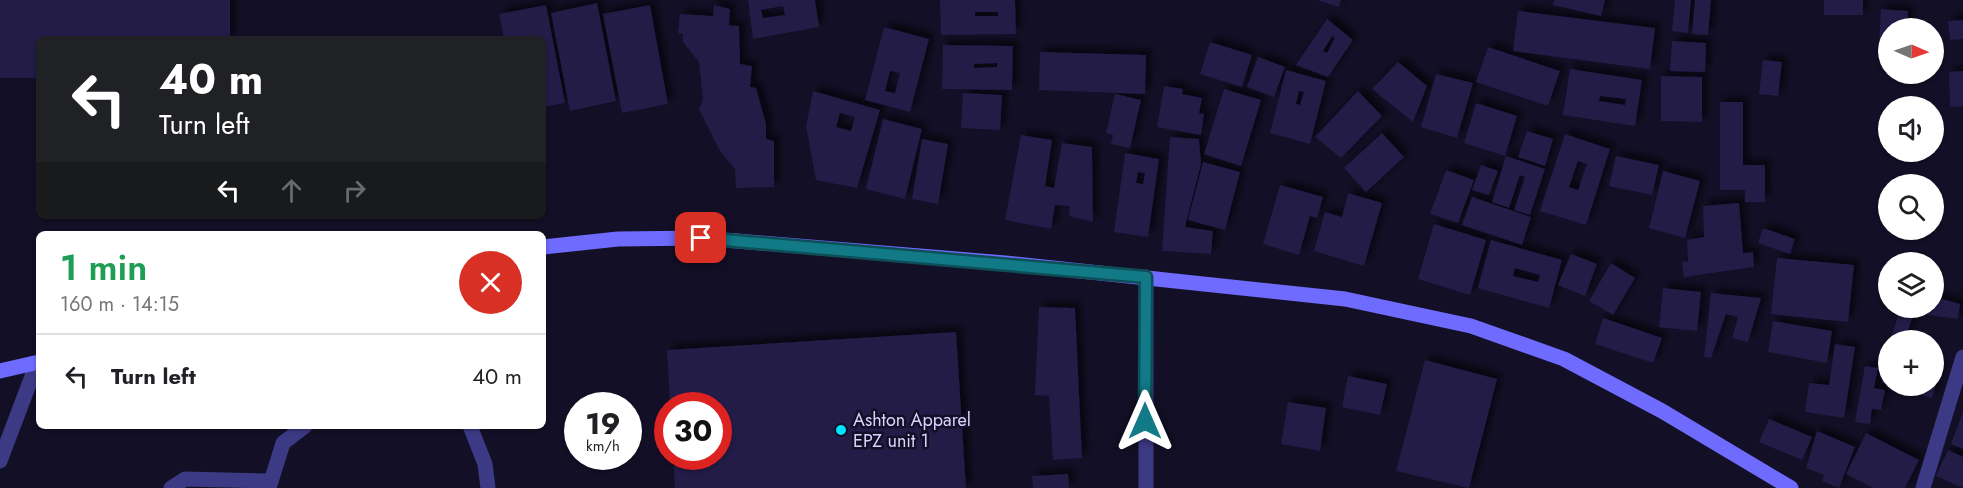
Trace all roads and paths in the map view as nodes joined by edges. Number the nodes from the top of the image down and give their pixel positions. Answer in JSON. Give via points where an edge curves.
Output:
{"nodes":[{"id":1,"x":546,"y":247,"type":"edge"},
{"id":2,"x":1146,"y":277,"type":"junction"},
{"id":3,"x":1963,"y":357,"type":"edge"},
{"id":4,"x":36,"y":363,"type":"edge"},
{"id":5,"x":36,"y":368,"type":"edge"},
{"id":6,"x":0,"y":371,"type":"edge"},
{"id":7,"x":301,"y":429,"type":"edge"},
{"id":8,"x":471,"y":429,"type":"edge"},
{"id":9,"x":0,"y":461,"type":"edge"},
{"id":10,"x":269,"y":484,"type":"edge"},
{"id":11,"x":171,"y":488,"type":"edge"},
{"id":12,"x":488,"y":488,"type":"edge"},
{"id":13,"x":1146,"y":488,"type":"edge"},
{"id":14,"x":1791,"y":488,"type":"edge"},
{"id":15,"x":1923,"y":488,"type":"edge"}],
"edges":[{"from":1,"to":2,"type":"main road","via":[[618,239],[701,238]]},
{"from":2,"to":13,"type":"street"},
{"from":2,"to":14,"type":"main road","via":[[1345,299],[1471,326],[1564,359],[1662,411]]},
{"from":3,"to":15,"type":"street"},
{"from":4,"to":6,"type":"main road"},
{"from":5,"to":9,"type":"street"},
{"from":7,"to":10,"type":"street","via":[[283,443]]},
{"from":8,"to":12,"type":"street","via":[[485,464]]},
{"from":10,"to":11,"type":"street","via":[[185,479]]}]}
